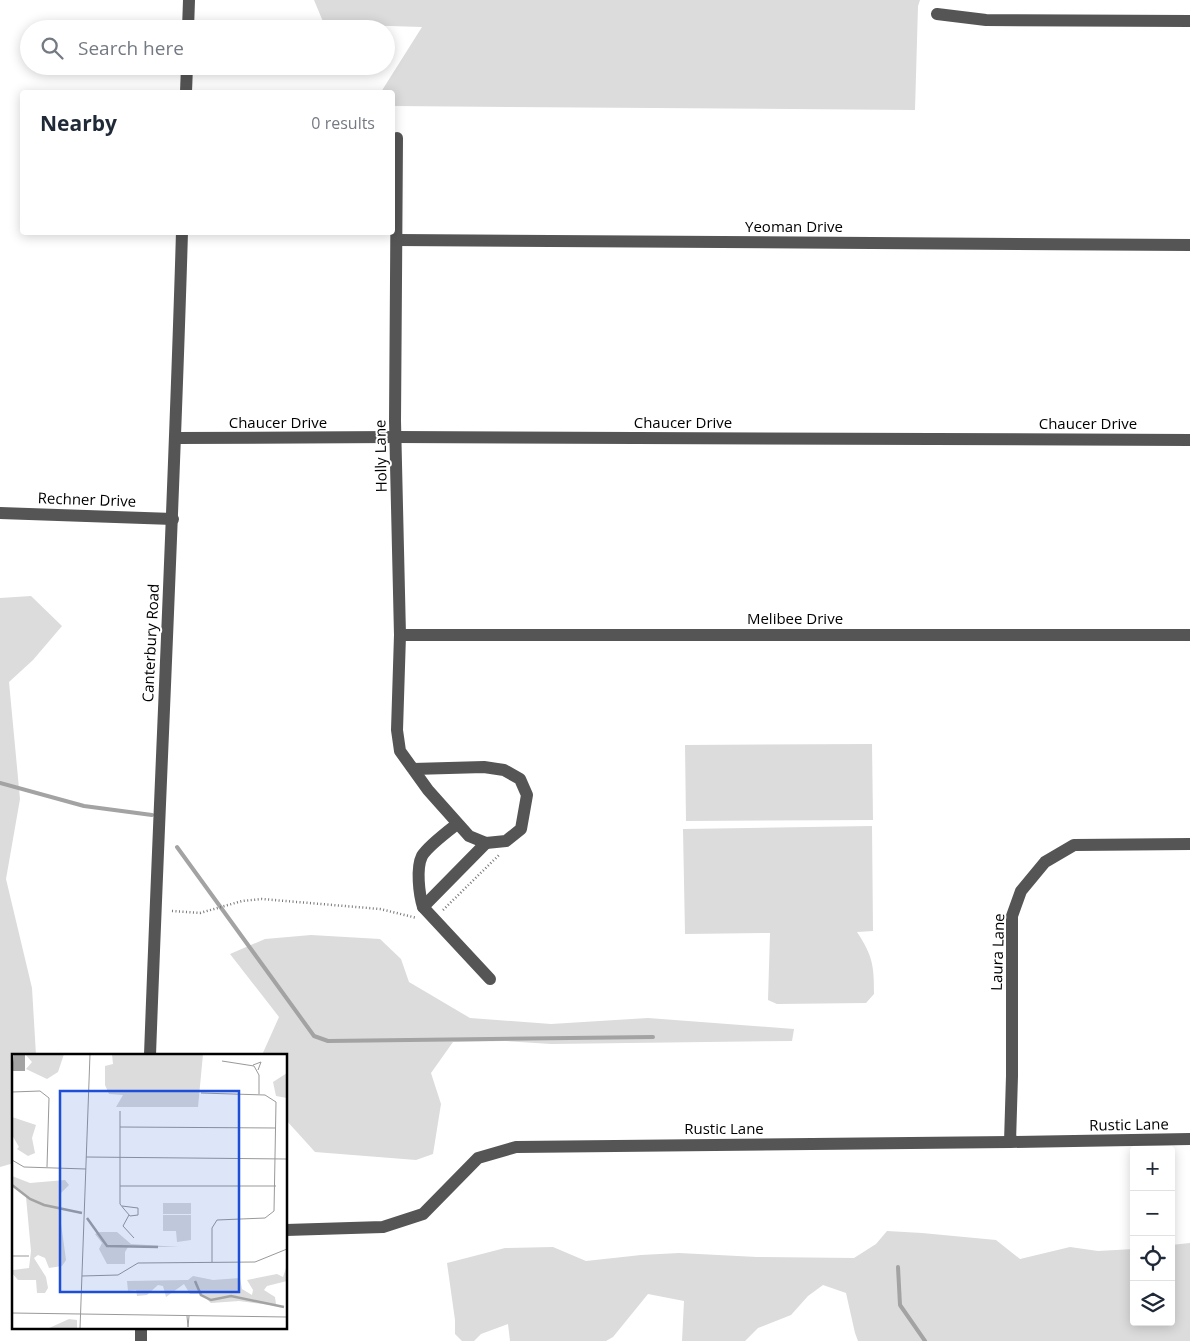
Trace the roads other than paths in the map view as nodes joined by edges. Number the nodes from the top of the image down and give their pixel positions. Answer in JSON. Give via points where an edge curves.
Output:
{"nodes":[{"id":1,"x":189,"y":0,"type":"edge"},
{"id":2,"x":937,"y":14,"type":"dead end"},
{"id":3,"x":188,"y":20,"type":"edge"},
{"id":4,"x":1190,"y":21,"type":"edge"},
{"id":5,"x":187,"y":75,"type":"edge"},
{"id":6,"x":186,"y":90,"type":"edge"},
{"id":7,"x":397,"y":138,"type":"dead end"},
{"id":8,"x":182,"y":235,"type":"edge"},
{"id":9,"x":397,"y":240,"type":"junction"},
{"id":10,"x":1190,"y":244,"type":"edge"},
{"id":11,"x":396,"y":437,"type":"junction"},
{"id":12,"x":176,"y":438,"type":"junction"},
{"id":13,"x":1190,"y":440,"type":"edge"},
{"id":14,"x":0,"y":513,"type":"edge"},
{"id":15,"x":173,"y":518,"type":"junction"},
{"id":16,"x":400,"y":634,"type":"junction"},
{"id":17,"x":1190,"y":634,"type":"edge"},
{"id":18,"x":413,"y":769,"type":"junction"},
{"id":19,"x":457,"y":824,"type":"junction"},
{"id":20,"x":486,"y":843,"type":"junction"},
{"id":21,"x":1190,"y":844,"type":"edge"},
{"id":22,"x":422,"y":907,"type":"junction"},
{"id":23,"x":490,"y":979,"type":"dead end"},
{"id":24,"x":150,"y":1054,"type":"edge"},
{"id":25,"x":1190,"y":1139,"type":"edge"},
{"id":26,"x":1010,"y":1142,"type":"junction"},
{"id":27,"x":288,"y":1230,"type":"edge"},
{"id":28,"x":141,"y":1328,"type":"edge"},
{"id":29,"x":141,"y":1341,"type":"edge"}],
"edges":[{"from":1,"to":3,"type":"street"},
{"from":2,"to":4,"type":"street","via":[[986,20]]},
{"from":5,"to":6,"type":"street"},
{"from":7,"to":9,"type":"street","name":"Holly Lane"},
{"from":8,"to":12,"type":"street","name":"Canterbury Road"},
{"from":9,"to":10,"type":"street","name":"Yeoman Drive"},
{"from":9,"to":11,"type":"street","name":"Holly Lane"},
{"from":11,"to":12,"type":"street","name":"Chaucer Drive"},
{"from":11,"to":13,"type":"street","name":"Chaucer Drive"},
{"from":11,"to":16,"type":"street","name":"Holly Lane"},
{"from":12,"to":15,"type":"street","name":"Canterbury Road"},
{"from":14,"to":15,"type":"street","name":"Rechner Drive"},
{"from":15,"to":24,"type":"street","name":"Canterbury Road"},
{"from":16,"to":17,"type":"street","name":"Melibee Drive"},
{"from":16,"to":18,"type":"street","name":"Holly Lane","via":[[397,730],[400,751]]},
{"from":18,"to":19,"type":"street","name":"Holly Lane"},
{"from":18,"to":20,"type":"street","via":[[484,767],[504,770],[520,779],[527,795],[521,829],[506,841]]},
{"from":19,"to":20,"type":"street","name":"Holly Lane","via":[[468,836]]},
{"from":19,"to":22,"type":"street","via":[[423,855],[419,864]]},
{"from":20,"to":22,"type":"street"},
{"from":21,"to":26,"type":"street","name":"Laura Lane","via":[[1074,845],[1045,862],[1021,891],[1012,916]]},
{"from":22,"to":23,"type":"street"},
{"from":25,"to":26,"type":"street","name":"Rustic Lane"},
{"from":26,"to":27,"type":"street","name":"Rustic Lane","via":[[516,1147],[478,1158],[423,1214],[383,1228]]},
{"from":28,"to":29,"type":"street"}]}
